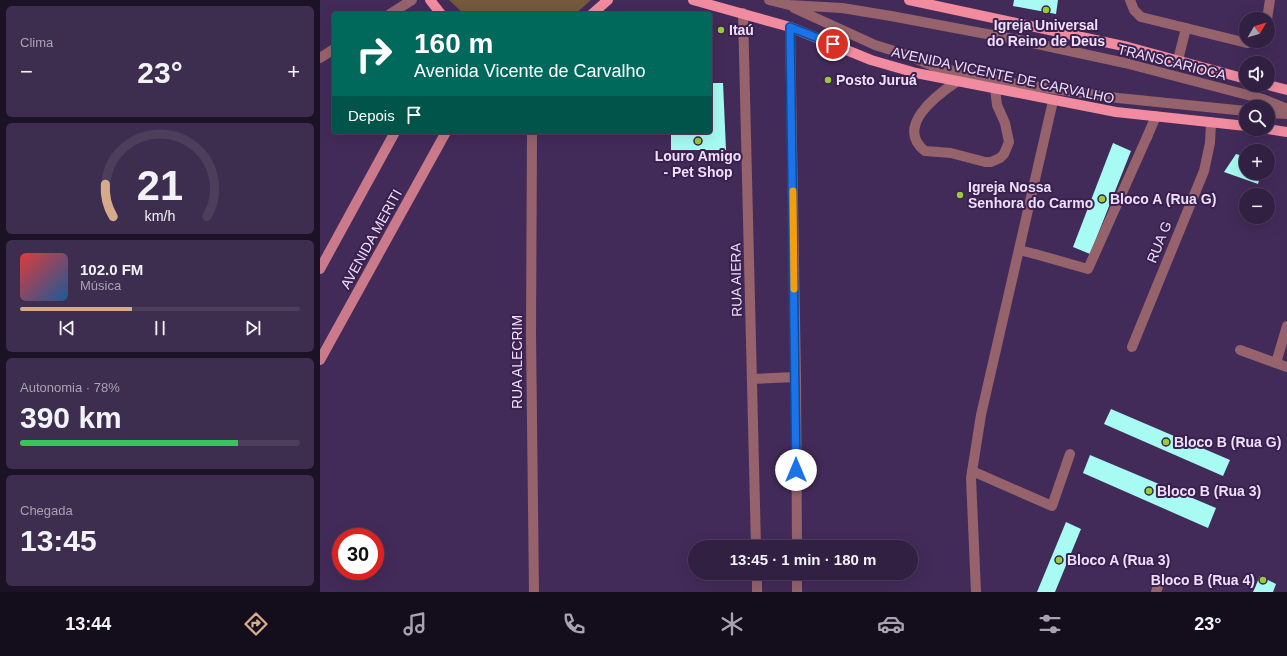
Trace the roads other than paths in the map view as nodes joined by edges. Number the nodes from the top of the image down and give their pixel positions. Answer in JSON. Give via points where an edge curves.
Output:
{"nodes":[{"id":1,"x":412,"y":0,"type":"edge"},
{"id":2,"x":430,"y":0,"type":"edge"},
{"id":3,"x":608,"y":0,"type":"edge"},
{"id":4,"x":693,"y":0,"type":"edge"},
{"id":5,"x":769,"y":0,"type":"edge"},
{"id":6,"x":909,"y":0,"type":"edge"},
{"id":7,"x":1130,"y":0,"type":"edge"},
{"id":8,"x":1270,"y":0,"type":"edge"},
{"id":9,"x":789,"y":5,"type":"junction"},
{"id":10,"x":393,"y":12,"type":"edge"},
{"id":11,"x":439,"y":12,"type":"edge"},
{"id":12,"x":594,"y":12,"type":"edge"},
{"id":13,"x":1267,"y":12,"type":"edge"},
{"id":14,"x":743,"y":13,"type":"junction"},
{"id":15,"x":790,"y":27,"type":"junction"},
{"id":16,"x":1186,"y":28,"type":"junction"},
{"id":17,"x":1239,"y":41,"type":"edge"},
{"id":18,"x":332,"y":50,"type":"edge"},
{"id":19,"x":320,"y":58,"type":"edge"},
{"id":20,"x":1178,"y":60,"type":"junction"},
{"id":21,"x":1239,"y":77,"type":"edge"},
{"id":22,"x":956,"y":82,"type":"junction"},
{"id":23,"x":1275,"y":87,"type":"edge"},
{"id":24,"x":996,"y":90,"type":"junction"},
{"id":25,"x":1287,"y":90,"type":"edge"},
{"id":26,"x":1053,"y":101,"type":"junction"},
{"id":27,"x":1287,"y":108,"type":"edge"},
{"id":28,"x":1239,"y":110,"type":"edge"},
{"id":29,"x":1275,"y":113,"type":"edge"},
{"id":30,"x":1287,"y":114,"type":"edge"},
{"id":31,"x":1156,"y":116,"type":"junction"},
{"id":32,"x":1211,"y":122,"type":"junction"},
{"id":33,"x":1239,"y":125,"type":"edge"},
{"id":34,"x":1275,"y":130,"type":"edge"},
{"id":35,"x":1287,"y":132,"type":"edge"},
{"id":36,"x":394,"y":134,"type":"edge"},
{"id":37,"x":445,"y":134,"type":"edge"},
{"id":38,"x":532,"y":134,"type":"edge"},
{"id":39,"x":1019,"y":250,"type":"junction"},
{"id":40,"x":320,"y":269,"type":"edge"},
{"id":41,"x":1287,"y":326,"type":"edge"},
{"id":42,"x":1132,"y":347,"type":"dead end"},
{"id":43,"x":1240,"y":350,"type":"dead end"},
{"id":44,"x":320,"y":360,"type":"edge"},
{"id":45,"x":1276,"y":363,"type":"junction"},
{"id":46,"x":1287,"y":367,"type":"edge"},
{"id":47,"x":796,"y":377,"type":"junction"},
{"id":48,"x":752,"y":379,"type":"junction"},
{"id":49,"x":1070,"y":454,"type":"dead end"},
{"id":50,"x":972,"y":470,"type":"junction"},
{"id":51,"x":756,"y":540,"type":"edge"},
{"id":52,"x":797,"y":540,"type":"edge"},
{"id":53,"x":1161,"y":578,"type":"dead end"},
{"id":54,"x":756,"y":580,"type":"edge"},
{"id":55,"x":797,"y":580,"type":"edge"},
{"id":56,"x":534,"y":592,"type":"edge"},
{"id":57,"x":757,"y":592,"type":"edge"},
{"id":58,"x":797,"y":592,"type":"edge"},
{"id":59,"x":976,"y":592,"type":"edge"},
{"id":60,"x":1156,"y":592,"type":"edge"}],
"edges":[{"from":1,"to":10,"type":"street"},
{"from":2,"to":11,"type":"main road"},
{"from":3,"to":12,"type":"main road"},
{"from":4,"to":14,"type":"main road","name":"AVENIDA VICENTE DE CARVALHO"},
{"from":5,"to":9,"type":"street","name":"TRANSCARIOCA"},
{"from":6,"to":20,"type":"main road"},
{"from":7,"to":16,"type":"street","via":[[1134,10],[1141,17]]},
{"from":8,"to":13,"type":"street"},
{"from":9,"to":27,"type":"street","name":"TRANSCARIOCA","via":[[842,8],[884,14],[1020,40],[1125,63],[1263,99]]},
{"from":9,"to":28,"type":"street","name":"TRANSCARIOCA","via":[[875,45],[935,66],[1010,83],[1125,99]]},
{"from":14,"to":15,"type":"main road","name":"AVENIDA VICENTE DE CARVALHO"},
{"from":14,"to":48,"type":"street","name":"RUA AIERA"},
{"from":15,"to":22,"type":"main road","name":"AVENIDA VICENTE DE CARVALHO","via":[[871,60],[916,74]]},
{"from":15,"to":47,"type":"street"},
{"from":16,"to":17,"type":"street"},
{"from":16,"to":20,"type":"street"},
{"from":18,"to":19,"type":"street"},
{"from":20,"to":21,"type":"main road"},
{"from":22,"to":24,"type":"main road","name":"AVENIDA VICENTE DE CARVALHO"},
{"from":22,"to":24,"type":"street","via":[[927,104],[915,126],[915,135],[925,151],[951,153],[985,162],[1000,158],[1008,148],[1009,135],[998,105]]},
{"from":23,"to":25,"type":"main road"},
{"from":24,"to":26,"type":"main road","name":"AVENIDA VICENTE DE CARVALHO"},
{"from":26,"to":31,"type":"main road","name":"AVENIDA VICENTE DE CARVALHO"},
{"from":26,"to":39,"type":"street"},
{"from":29,"to":30,"type":"street"},
{"from":31,"to":32,"type":"main road","name":"AVENIDA VICENTE DE CARVALHO"},
{"from":31,"to":39,"type":"street","via":[[1088,268]]},
{"from":32,"to":33,"type":"main road","name":"AVENIDA VICENTE DE CARVALHO"},
{"from":32,"to":42,"type":"street","name":"RUA G","via":[[1204,171]]},
{"from":34,"to":35,"type":"main road"},
{"from":36,"to":40,"type":"main road"},
{"from":37,"to":44,"type":"main road","name":"AVENIDA MERITI"},
{"from":38,"to":56,"type":"street","name":"RUA ALECRIM"},
{"from":39,"to":50,"type":"street","via":[[980,414]]},
{"from":41,"to":45,"type":"street"},
{"from":43,"to":45,"type":"street"},
{"from":45,"to":46,"type":"street"},
{"from":47,"to":48,"type":"street"},
{"from":47,"to":52,"type":"street"},
{"from":48,"to":51,"type":"street","name":"RUA AIERA"},
{"from":49,"to":50,"type":"street","via":[[1052,506]]},
{"from":50,"to":59,"type":"street"},
{"from":53,"to":60,"type":"street"},
{"from":54,"to":57,"type":"street"},
{"from":55,"to":58,"type":"street"}]}
